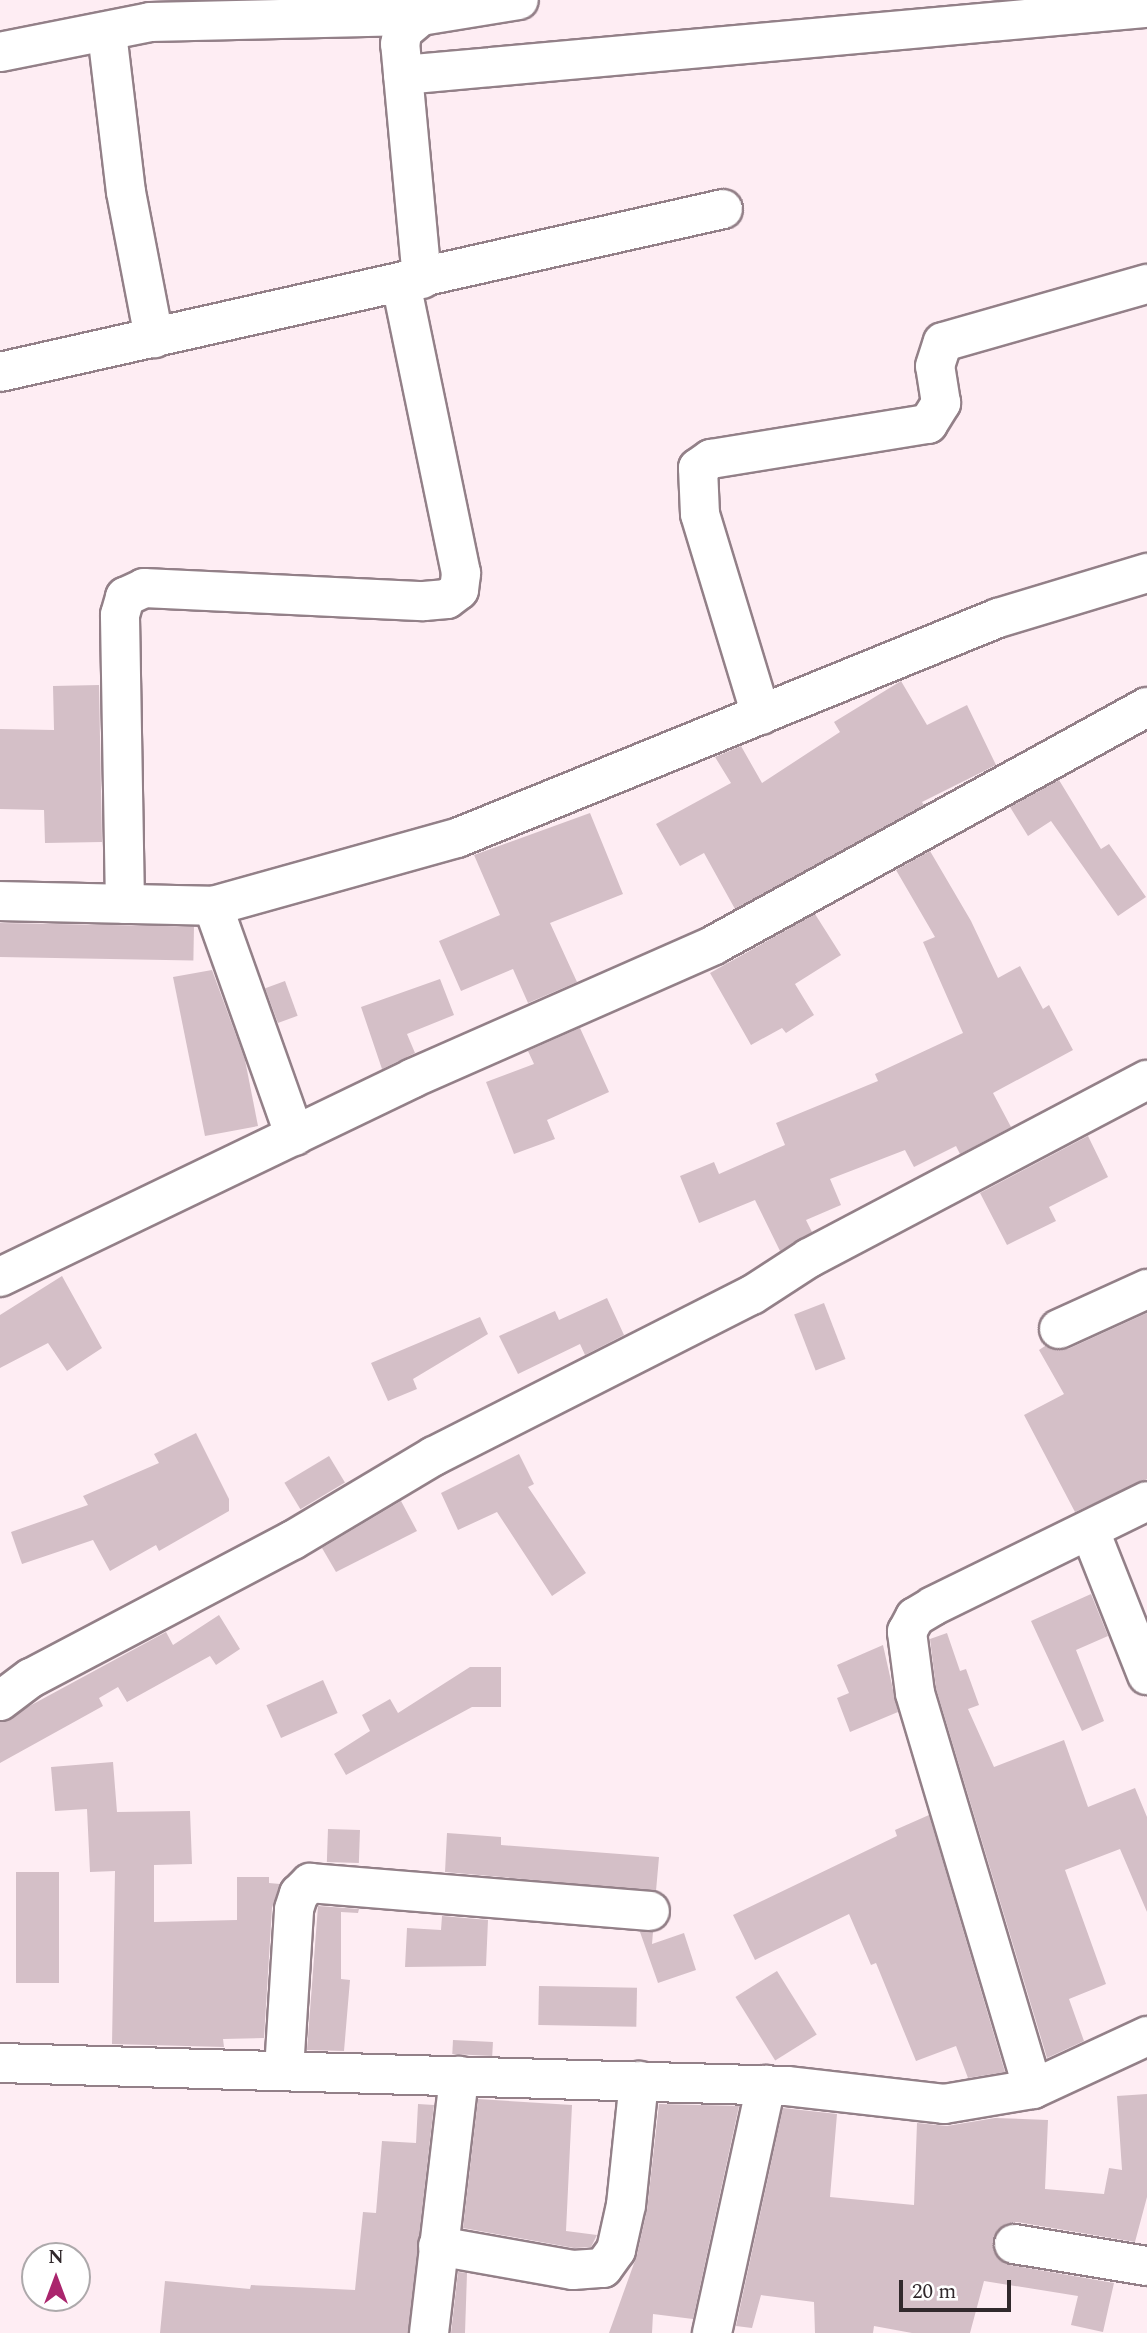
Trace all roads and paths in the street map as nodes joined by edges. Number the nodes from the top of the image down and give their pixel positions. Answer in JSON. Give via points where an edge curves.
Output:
{"nodes":[{"id":1,"x":519,"y":0,"type":"edge"},
{"id":2,"x":1147,"y":8,"type":"edge"},
{"id":3,"x":217,"y":9,"type":"edge"},
{"id":4,"x":421,"y":16,"type":"junction"},
{"id":5,"x":107,"y":33,"type":"junction"},
{"id":6,"x":0,"y":52,"type":"edge"},
{"id":7,"x":403,"y":75,"type":"junction"},
{"id":8,"x":723,"y":209,"type":"dead end"},
{"id":9,"x":411,"y":281,"type":"junction"},
{"id":10,"x":1147,"y":284,"type":"edge"},
{"id":11,"x":154,"y":338,"type":"junction"},
{"id":12,"x":0,"y":372,"type":"edge"},
{"id":13,"x":1147,"y":573,"type":"edge"},
{"id":14,"x":1147,"y":707,"type":"edge"},
{"id":15,"x":761,"y":715,"type":"junction"},
{"id":16,"x":0,"y":901,"type":"edge"},
{"id":17,"x":125,"y":904,"type":"junction"},
{"id":18,"x":213,"y":906,"type":"junction"},
{"id":19,"x":1147,"y":1080,"type":"edge"},
{"id":20,"x":295,"y":1136,"type":"junction"},
{"id":21,"x":0,"y":1251,"type":"edge"},
{"id":22,"x":48,"y":1256,"type":"junction"},
{"id":23,"x":0,"y":1277,"type":"edge"},
{"id":24,"x":1147,"y":1289,"type":"edge"},
{"id":25,"x":1059,"y":1329,"type":"dead end"},
{"id":26,"x":1147,"y":1502,"type":"edge"},
{"id":27,"x":1090,"y":1531,"type":"junction"},
{"id":28,"x":1147,"y":1675,"type":"edge"},
{"id":29,"x":0,"y":1701,"type":"edge"},
{"id":30,"x":650,"y":1911,"type":"dead end"},
{"id":31,"x":1147,"y":2036,"type":"edge"},
{"id":32,"x":0,"y":2063,"type":"edge"},
{"id":33,"x":284,"y":2070,"type":"junction"},
{"id":34,"x":460,"y":2076,"type":"junction"},
{"id":35,"x":639,"y":2081,"type":"junction"},
{"id":36,"x":766,"y":2085,"type":"junction"},
{"id":37,"x":1033,"y":2089,"type":"junction"},
{"id":38,"x":1014,"y":2244,"type":"dead end"},
{"id":39,"x":438,"y":2246,"type":"junction"},
{"id":40,"x":1147,"y":2266,"type":"edge"},
{"id":41,"x":429,"y":2333,"type":"edge"},
{"id":42,"x":712,"y":2333,"type":"edge"}],
"edges":[{"from":1,"to":4,"type":"street"},
{"from":2,"to":7,"type":"street"},
{"from":3,"to":4,"type":"street"},
{"from":3,"to":5,"type":"street"},
{"from":4,"to":7,"type":"street","via":[[403,30]]},
{"from":5,"to":6,"type":"street"},
{"from":5,"to":11,"type":"street","via":[[126,192]]},
{"from":7,"to":9,"type":"street"},
{"from":8,"to":9,"type":"street"},
{"from":9,"to":11,"type":"street"},
{"from":9,"to":17,"type":"street","via":[[461,573],[459,590],[447,599],[424,601],[144,588],[125,597],[120,615]]},
{"from":10,"to":15,"type":"street","via":[[943,342],[934,366],[941,403],[928,424],[711,459],[698,468],[695,484],[700,514]]},
{"from":11,"to":12,"type":"street"},
{"from":13,"to":15,"type":"street","via":[[998,618]]},
{"from":14,"to":20,"type":"street","via":[[714,946],[412,1078]]},
{"from":15,"to":18,"type":"street","via":[[457,838]]},
{"from":16,"to":17,"type":"street"},
{"from":17,"to":18,"type":"street"},
{"from":18,"to":20,"type":"street"},
{"from":19,"to":29,"type":"street","via":[[809,1258],[752,1295],[434,1456],[293,1540],[31,1678]]},
{"from":20,"to":22,"type":"street","via":[[149,1202]]},
{"from":21,"to":22,"type":"street"},
{"from":22,"to":23,"type":"street"},
{"from":24,"to":25,"type":"street"},
{"from":26,"to":27,"type":"street"},
{"from":27,"to":28,"type":"street"},
{"from":27,"to":37,"type":"street","via":[[933,1606],[915,1617],[907,1632],[915,1693]]},
{"from":30,"to":33,"type":"street","via":[[310,1883],[299,1894],[294,1909]]},
{"from":31,"to":37,"type":"street"},
{"from":32,"to":33,"type":"street"},
{"from":33,"to":34,"type":"street"},
{"from":34,"to":35,"type":"street"},
{"from":34,"to":39,"type":"street"},
{"from":35,"to":36,"type":"street"},
{"from":35,"to":39,"type":"street","via":[[626,2205],[616,2250],[603,2268],[573,2270]]},
{"from":36,"to":37,"type":"street","via":[[944,2104]]},
{"from":36,"to":42,"type":"street"},
{"from":38,"to":40,"type":"street"},
{"from":39,"to":41,"type":"street"}]}
